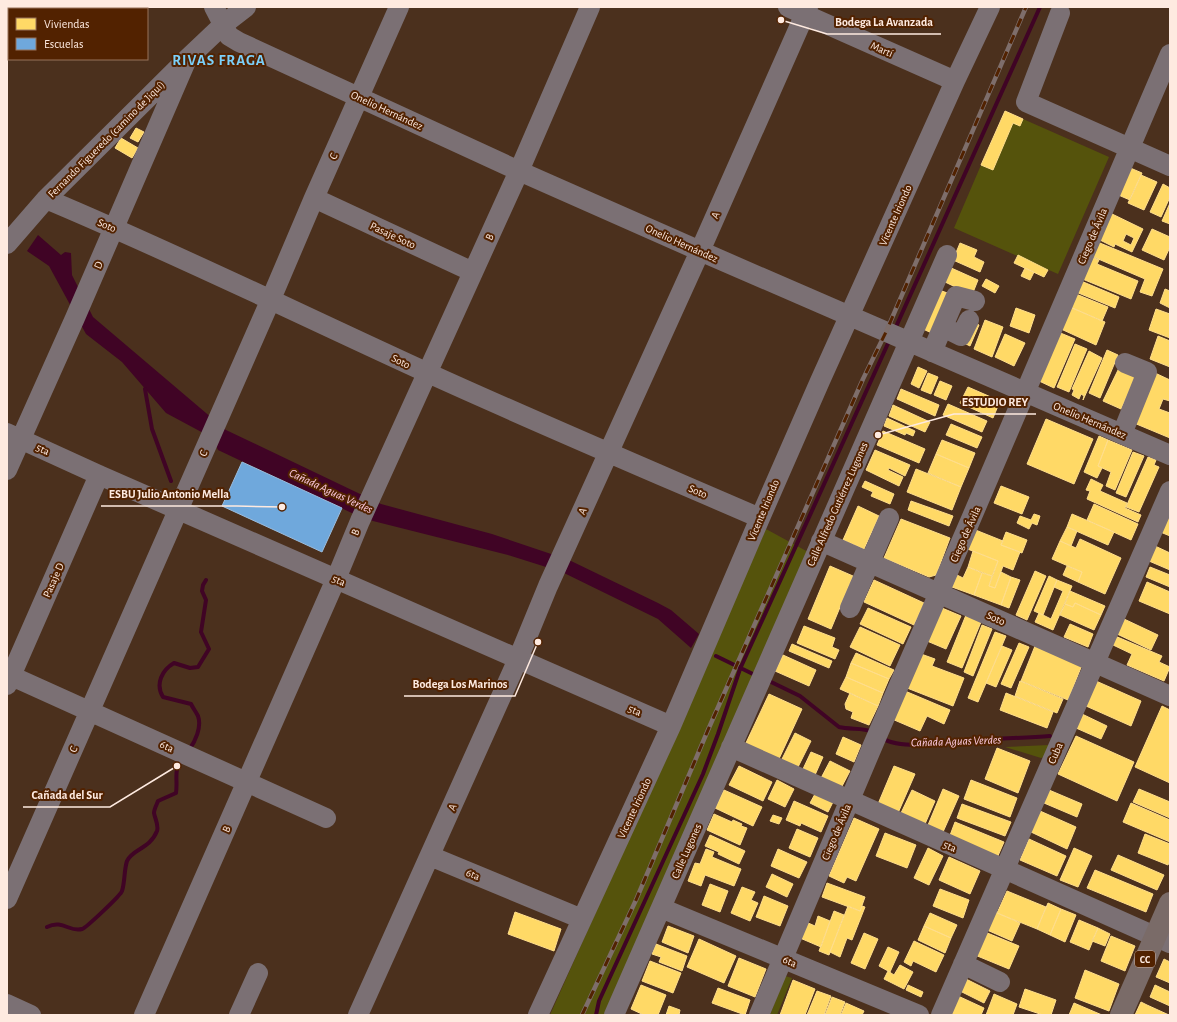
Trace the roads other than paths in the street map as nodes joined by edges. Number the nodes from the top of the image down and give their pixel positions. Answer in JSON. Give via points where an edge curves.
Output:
{"nodes":[{"id":1,"x":214,"y":7,"type":"edge"},
{"id":2,"x":236,"y":7,"type":"edge"},
{"id":3,"x":246,"y":7,"type":"edge"},
{"id":4,"x":400,"y":7,"type":"edge"},
{"id":5,"x":590,"y":7,"type":"edge"},
{"id":6,"x":990,"y":7,"type":"edge"},
{"id":7,"x":800,"y":10,"type":"edge"},
{"id":8,"x":1060,"y":13,"type":"dead end"},
{"id":9,"x":224,"y":15,"type":"edge"},
{"id":10,"x":1170,"y":54,"type":"edge"},
{"id":11,"x":187,"y":59,"type":"junction"},
{"id":12,"x":955,"y":81,"type":"junction"},
{"id":13,"x":360,"y":98,"type":"junction"},
{"id":14,"x":1129,"y":148,"type":"junction"},
{"id":15,"x":1170,"y":166,"type":"edge"},
{"id":16,"x":519,"y":171,"type":"junction"},
{"id":17,"x":314,"y":198,"type":"junction"},
{"id":18,"x":46,"y":199,"type":"junction"},
{"id":19,"x":114,"y":227,"type":"junction"},
{"id":20,"x":7,"y":244,"type":"edge"},
{"id":21,"x":700,"y":251,"type":"junction"},
{"id":22,"x":947,"y":255,"type":"dead end"},
{"id":23,"x":473,"y":272,"type":"junction"},
{"id":24,"x":271,"y":299,"type":"junction"},
{"id":25,"x":975,"y":300,"type":"dead end"},
{"id":26,"x":850,"y":315,"type":"junction"},
{"id":27,"x":969,"y":320,"type":"dead end"},
{"id":28,"x":942,"y":327,"type":"junction"},
{"id":29,"x":900,"y":338,"type":"junction"},
{"id":30,"x":932,"y":352,"type":"junction"},
{"id":31,"x":1125,"y":363,"type":"dead end"},
{"id":32,"x":428,"y":373,"type":"junction"},
{"id":33,"x":1025,"y":392,"type":"junction"},
{"id":34,"x":1122,"y":434,"type":"junction"},
{"id":35,"x":14,"y":436,"type":"edge"},
{"id":36,"x":609,"y":453,"type":"junction"},
{"id":37,"x":1170,"y":455,"type":"edge"},
{"id":38,"x":7,"y":470,"type":"edge"},
{"id":39,"x":99,"y":475,"type":"junction"},
{"id":40,"x":1170,"y":491,"type":"edge"},
{"id":41,"x":178,"y":510,"type":"junction"},
{"id":42,"x":760,"y":518,"type":"junction"},
{"id":43,"x":889,"y":518,"type":"dead end"},
{"id":44,"x":821,"y":541,"type":"junction"},
{"id":45,"x":870,"y":563,"type":"junction"},
{"id":46,"x":336,"y":579,"type":"junction"},
{"id":47,"x":939,"y":593,"type":"junction"},
{"id":48,"x":850,"y":608,"type":"dead end"},
{"id":49,"x":518,"y":659,"type":"junction"},
{"id":50,"x":1095,"y":663,"type":"junction"},
{"id":51,"x":8,"y":678,"type":"edge"},
{"id":52,"x":758,"y":687,"type":"joint"},
{"id":53,"x":1170,"y":696,"type":"edge"},
{"id":54,"x":89,"y":711,"type":"junction"},
{"id":55,"x":671,"y":726,"type":"junction"},
{"id":56,"x":731,"y":748,"type":"junction"},
{"id":57,"x":247,"y":782,"type":"junction"},
{"id":58,"x":850,"y":801,"type":"junction"},
{"id":59,"x":326,"y":818,"type":"dead end"},
{"id":60,"x":430,"y":856,"type":"junction"},
{"id":61,"x":1004,"y":870,"type":"junction"},
{"id":62,"x":7,"y":899,"type":"edge"},
{"id":63,"x":1170,"y":903,"type":"edge"},
{"id":64,"x":661,"y":908,"type":"junction"},
{"id":65,"x":582,"y":919,"type":"junction"},
{"id":66,"x":1163,"y":940,"type":"edge"},
{"id":67,"x":783,"y":959,"type":"junction"},
{"id":68,"x":963,"y":964,"type":"junction"},
{"id":69,"x":258,"y":973,"type":"dead end"},
{"id":70,"x":1000,"y":982,"type":"dead end"},
{"id":71,"x":7,"y":1004,"type":"edge"},
{"id":72,"x":31,"y":1015,"type":"edge"},
{"id":73,"x":144,"y":1015,"type":"edge"},
{"id":74,"x":239,"y":1015,"type":"edge"},
{"id":75,"x":358,"y":1015,"type":"edge"},
{"id":76,"x":538,"y":1015,"type":"edge"},
{"id":77,"x":614,"y":1015,"type":"edge"},
{"id":78,"x":759,"y":1015,"type":"edge"},
{"id":79,"x":919,"y":1015,"type":"edge"},
{"id":80,"x":941,"y":1015,"type":"edge"},
{"id":81,"x":1121,"y":1015,"type":"edge"}],
"edges":[{"from":1,"to":9,"type":"street","name":"Onelio Hernández"},
{"from":2,"to":9,"type":"street"},
{"from":3,"to":9,"type":"street","name":"Fernando Figueredo (camino de Jiquí)"},
{"from":4,"to":13,"type":"street","name":"C"},
{"from":5,"to":16,"type":"street","name":"B"},
{"from":6,"to":12,"type":"street","name":"Vicente Iriondo"},
{"from":7,"to":12,"type":"street","name":"Martí"},
{"from":7,"to":21,"type":"street","name":"A"},
{"from":8,"to":14,"type":"street","via":[[1026,102]]},
{"from":9,"to":11,"type":"street","name":"Fernando Figueredo (camino de Jiquí)"},
{"from":9,"to":13,"type":"street","name":"Onelio Hernández","via":[[229,36]]},
{"from":10,"to":14,"type":"street","name":"Ciego de Ávila"},
{"from":11,"to":18,"type":"street","name":"Fernando Figueredo (camino de Jiquí)"},
{"from":11,"to":19,"type":"street","name":"D"},
{"from":12,"to":26,"type":"street","name":"Vicente Iriondo"},
{"from":13,"to":16,"type":"street","name":"Onelio Hernández"},
{"from":13,"to":17,"type":"street","name":"C"},
{"from":14,"to":15,"type":"street"},
{"from":14,"to":33,"type":"street","name":"Ciego de Ávila"},
{"from":16,"to":21,"type":"street","name":"Onelio Hernández"},
{"from":16,"to":23,"type":"street","name":"B"},
{"from":17,"to":23,"type":"street","name":"Pasaje Soto"},
{"from":17,"to":24,"type":"street","name":"C"},
{"from":18,"to":19,"type":"street","name":"Soto"},
{"from":18,"to":20,"type":"street","name":"Fernando Figueredo (camino de Jiquí)"},
{"from":19,"to":24,"type":"street","name":"Soto"},
{"from":19,"to":35,"type":"street","name":"D","via":[[75,318]]},
{"from":21,"to":26,"type":"street","name":"Onelio Hernández"},
{"from":21,"to":36,"type":"street","name":"A"},
{"from":22,"to":29,"type":"street","name":"Calle Alfredo Gutiérrez Lugones"},
{"from":23,"to":32,"type":"street","name":"B"},
{"from":24,"to":32,"type":"street","name":"Soto"},
{"from":24,"to":41,"type":"street","name":"C"},
{"from":25,"to":28,"type":"street","via":[[956,296]]},
{"from":26,"to":29,"type":"street","name":"Onelio Hernández"},
{"from":26,"to":42,"type":"street","name":"Vicente Iriondo"},
{"from":27,"to":28,"type":"street","via":[[961,336]]},
{"from":28,"to":30,"type":"street"},
{"from":29,"to":30,"type":"street","name":"Onelio Hernández"},
{"from":29,"to":44,"type":"street","name":"Calle Alfredo Gutiérrez Lugones"},
{"from":30,"to":33,"type":"street","name":"Onelio Hernández"},
{"from":31,"to":34,"type":"street","via":[[1147,372]]},
{"from":32,"to":36,"type":"street","name":"Soto"},
{"from":32,"to":46,"type":"street","name":"B"},
{"from":33,"to":34,"type":"street","name":"Onelio Hernández"},
{"from":33,"to":47,"type":"street","name":"Ciego de Ávila"},
{"from":34,"to":37,"type":"street","name":"Onelio Hernández"},
{"from":35,"to":38,"type":"street","name":"D"},
{"from":35,"to":39,"type":"street","name":"5ta"},
{"from":36,"to":42,"type":"street","name":"Soto"},
{"from":36,"to":49,"type":"street","name":"A","via":[[548,586]]},
{"from":39,"to":41,"type":"street","name":"5ta"},
{"from":39,"to":51,"type":"street","name":"Pasaje D"},
{"from":40,"to":50,"type":"street","name":"Cuba"},
{"from":41,"to":46,"type":"street","name":"5ta"},
{"from":41,"to":54,"type":"street","name":"C"},
{"from":42,"to":55,"type":"street","name":"Vicente Iriondo"},
{"from":43,"to":45,"type":"street"},
{"from":44,"to":45,"type":"street","name":"Soto"},
{"from":44,"to":52,"type":"street","name":"Calle Alfredo Gutiérrez Lugones"},
{"from":45,"to":47,"type":"street","name":"Soto"},
{"from":45,"to":48,"type":"street"},
{"from":46,"to":49,"type":"street","name":"5ta"},
{"from":46,"to":57,"type":"street","name":"B"},
{"from":47,"to":50,"type":"street","name":"Soto"},
{"from":47,"to":58,"type":"street","name":"Ciego de Ávila"},
{"from":49,"to":55,"type":"street","name":"5ta"},
{"from":49,"to":60,"type":"street","name":"A"},
{"from":50,"to":53,"type":"street","name":"Soto"},
{"from":50,"to":61,"type":"street","name":"Cuba"},
{"from":51,"to":54,"type":"street","name":"6ta"},
{"from":52,"to":56,"type":"street","name":"Calle Lugones"},
{"from":54,"to":57,"type":"street","name":"6ta"},
{"from":54,"to":62,"type":"street","name":"C"},
{"from":55,"to":65,"type":"street","name":"Vicente Iriondo"},
{"from":56,"to":58,"type":"street","name":"5ta"},
{"from":56,"to":64,"type":"street","name":"Calle Lugones"},
{"from":57,"to":59,"type":"street","name":"6ta"},
{"from":57,"to":73,"type":"street","name":"B"},
{"from":58,"to":61,"type":"street","name":"5ta"},
{"from":58,"to":67,"type":"street","name":"Ciego de Ávila"},
{"from":60,"to":65,"type":"street","name":"6ta"},
{"from":60,"to":75,"type":"street","name":"A"},
{"from":61,"to":66,"type":"street","name":"5ta"},
{"from":61,"to":68,"type":"street","name":"Cuba"},
{"from":63,"to":66,"type":"main road","number":"CC"},
{"from":64,"to":67,"type":"street","name":"6ta"},
{"from":64,"to":77,"type":"street","name":"Calle Lugones"},
{"from":65,"to":76,"type":"street","name":"Vicente Iriondo"},
{"from":66,"to":81,"type":"main road","number":"CC"},
{"from":67,"to":78,"type":"street","name":"Ciego de Ávila"},
{"from":67,"to":79,"type":"street","name":"6ta"},
{"from":68,"to":70,"type":"street"},
{"from":68,"to":80,"type":"street","name":"Cuba"},
{"from":69,"to":74,"type":"street"},
{"from":71,"to":72,"type":"street"}]}
